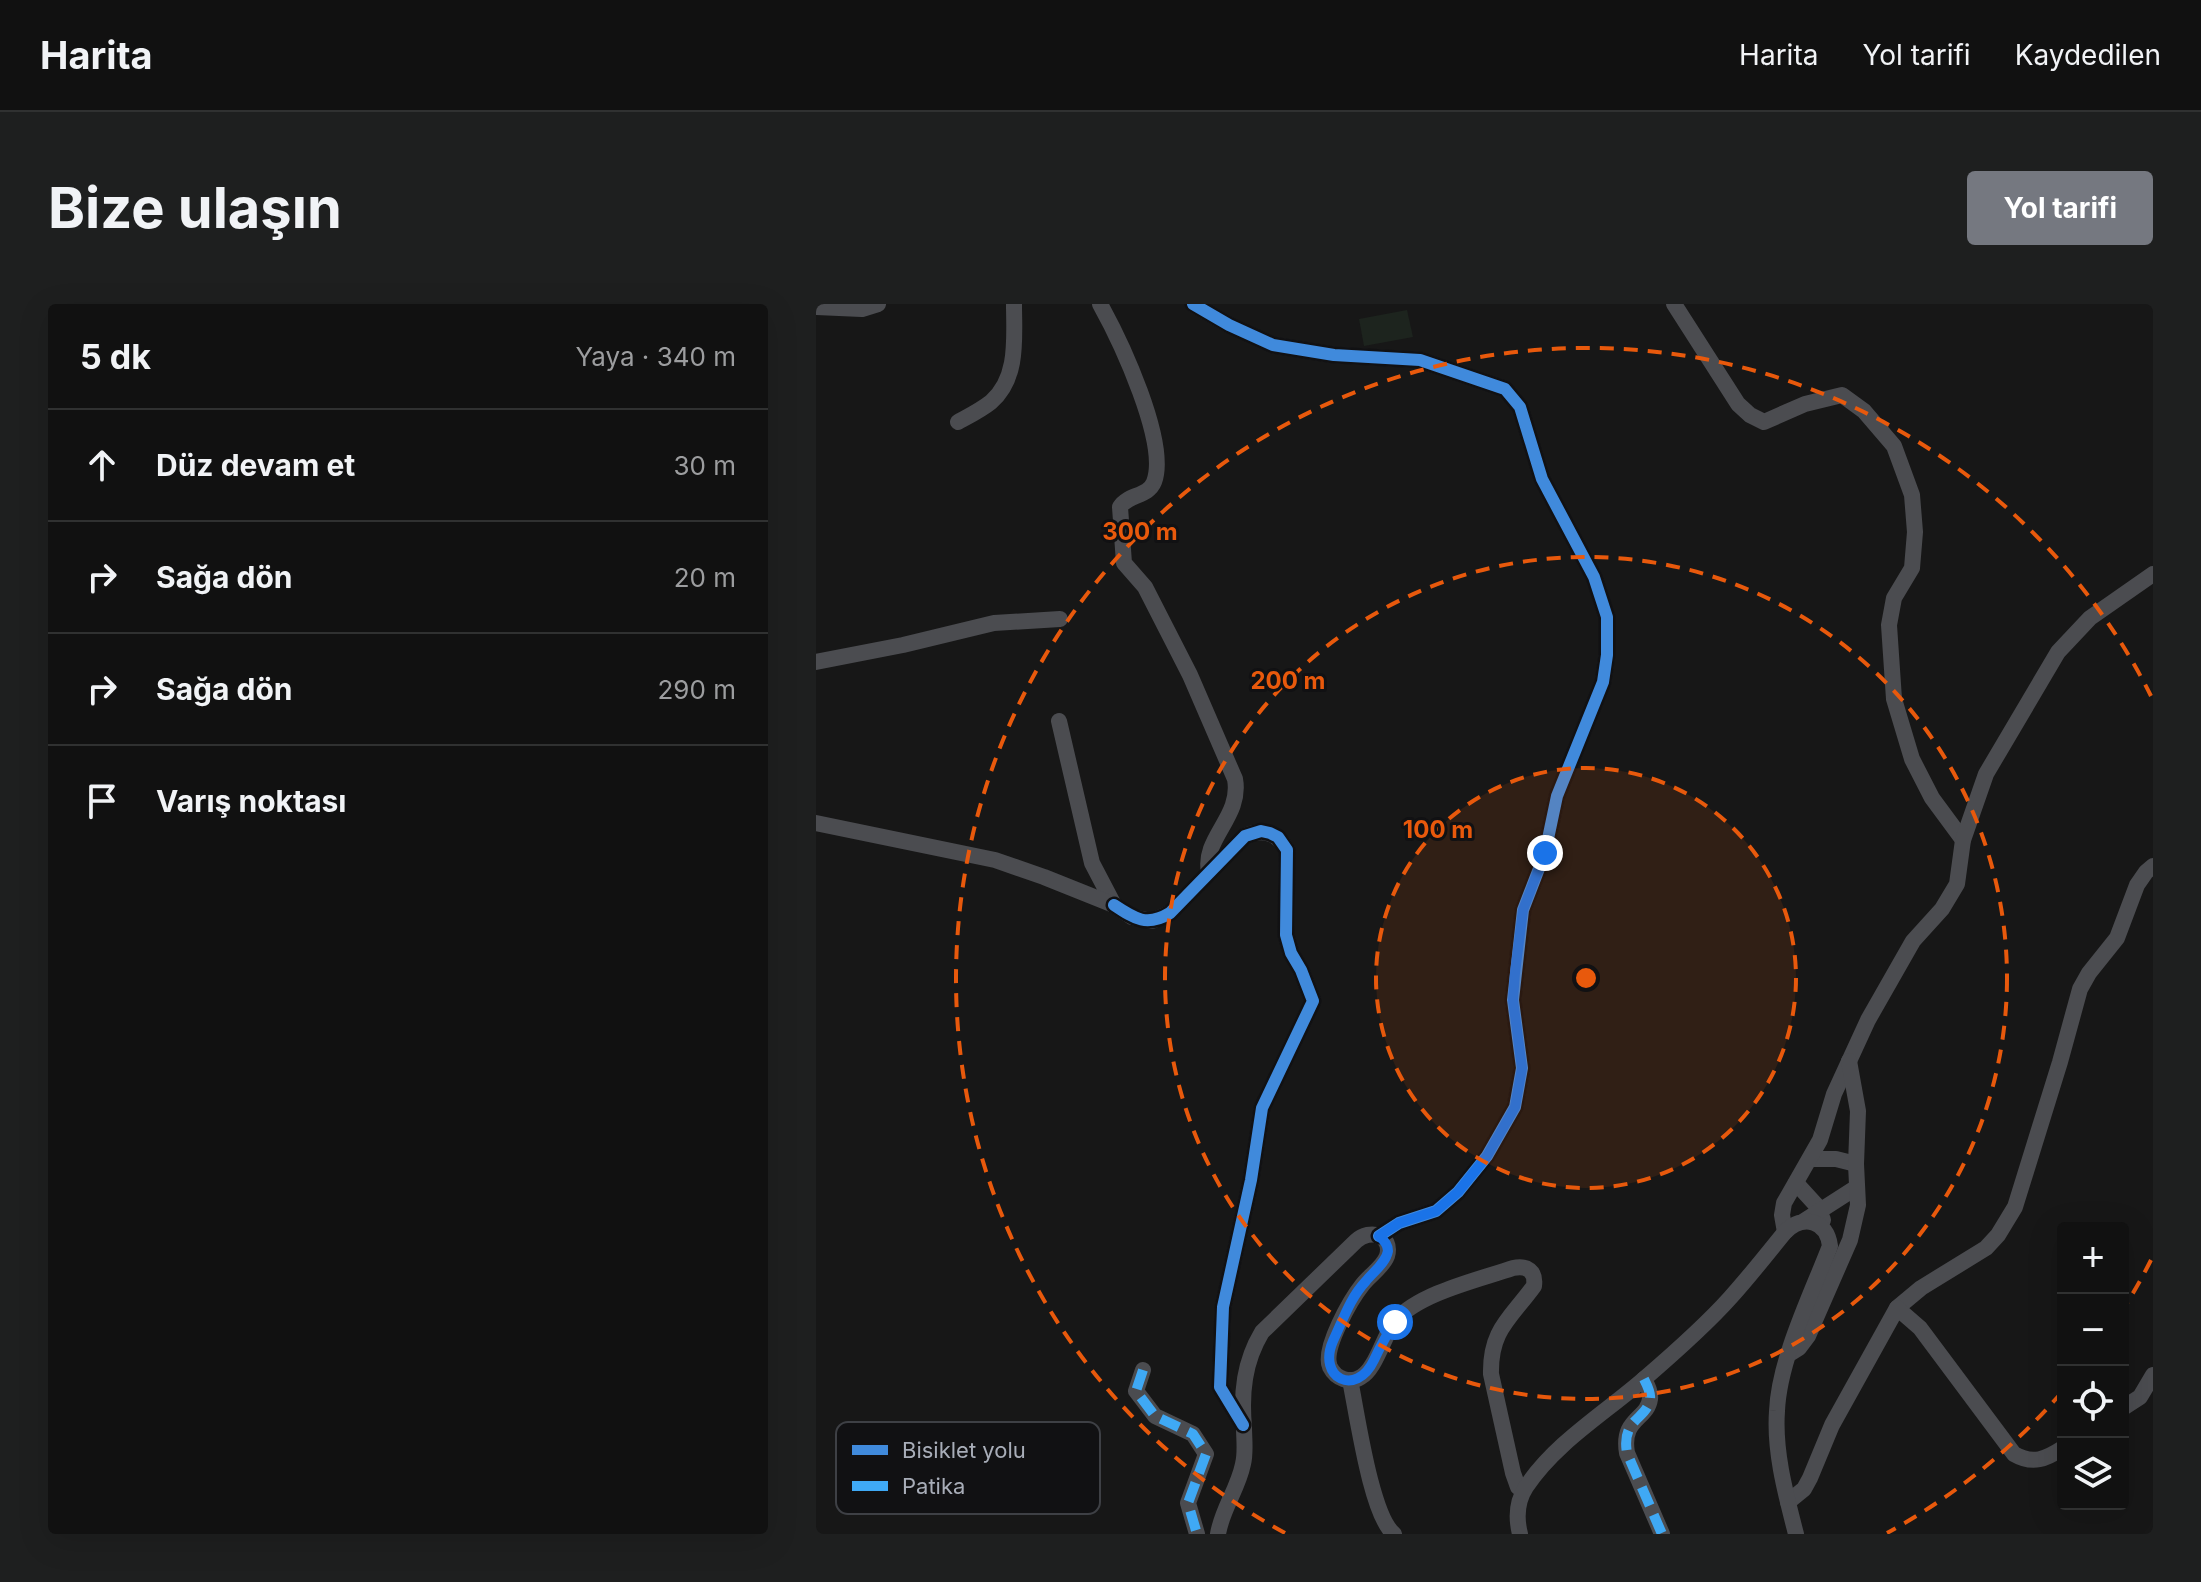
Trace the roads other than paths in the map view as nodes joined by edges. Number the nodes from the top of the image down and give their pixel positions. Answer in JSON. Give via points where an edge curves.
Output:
{"nodes":[{"id":1,"x":878,"y":304,"type":"edge"},
{"id":2,"x":1014,"y":304,"type":"edge"},
{"id":3,"x":1100,"y":304,"type":"edge"},
{"id":4,"x":1193,"y":304,"type":"edge"},
{"id":5,"x":1674,"y":304,"type":"edge"},
{"id":6,"x":816,"y":307,"type":"edge"},
{"id":7,"x":958,"y":422,"type":"dead end"},
{"id":8,"x":2153,"y":574,"type":"edge"},
{"id":9,"x":1060,"y":619,"type":"dead end"},
{"id":10,"x":816,"y":662,"type":"edge"},
{"id":11,"x":1059,"y":721,"type":"dead end"},
{"id":12,"x":816,"y":823,"type":"edge"},
{"id":13,"x":1963,"y":840,"type":"junction"},
{"id":14,"x":2153,"y":866,"type":"edge"},
{"id":15,"x":1209,"y":872,"type":"junction"},
{"id":16,"x":1114,"y":905,"type":"junction"},
{"id":17,"x":1849,"y":1061,"type":"junction"},
{"id":18,"x":1810,"y":1159,"type":"junction"},
{"id":19,"x":1856,"y":1164,"type":"junction"},
{"id":20,"x":1796,"y":1183,"type":"junction"},
{"id":21,"x":1857,"y":1187,"type":"junction"},
{"id":22,"x":1820,"y":1212,"type":"junction"},
{"id":23,"x":1804,"y":1221,"type":"junction"},
{"id":24,"x":1785,"y":1232,"type":"junction"},
{"id":25,"x":1826,"y":1232,"type":"junction"},
{"id":26,"x":1379,"y":1236,"type":"junction"},
{"id":27,"x":1897,"y":1308,"type":"junction"},
{"id":28,"x":1789,"y":1354,"type":"junction"},
{"id":29,"x":1143,"y":1370,"type":"dead end"},
{"id":30,"x":2153,"y":1375,"type":"edge"},
{"id":31,"x":1644,"y":1379,"type":"junction"},
{"id":32,"x":1350,"y":1380,"type":"junction"},
{"id":33,"x":2129,"y":1404,"type":"edge"},
{"id":34,"x":1243,"y":1425,"type":"junction"},
{"id":35,"x":2057,"y":1452,"type":"edge"},
{"id":36,"x":1523,"y":1491,"type":"junction"},
{"id":37,"x":1788,"y":1502,"type":"junction"},
{"id":38,"x":1197,"y":1534,"type":"edge"},
{"id":39,"x":1218,"y":1534,"type":"edge"},
{"id":40,"x":1394,"y":1534,"type":"edge"},
{"id":41,"x":1520,"y":1534,"type":"edge"},
{"id":42,"x":1662,"y":1534,"type":"edge"},
{"id":43,"x":1796,"y":1534,"type":"edge"}],
"edges":[{"from":1,"to":6,"type":"street","via":[[862,309]]},
{"from":2,"to":7,"type":"street","via":[[1010,374],[991,401]]},
{"from":3,"to":15,"type":"street","via":[[1139,389],[1156,447],[1151,487],[1120,507],[1124,563],[1145,587],[1165,625],[1237,787],[1234,806],[1209,851]]},
{"from":4,"to":26,"type":"street","via":[[1273,345],[1420,360],[1505,389],[1520,407],[1542,479],[1594,577],[1607,617],[1603,682],[1557,796],[1545,853],[1523,910],[1513,1000],[1522,1068],[1515,1107],[1487,1156],[1458,1192],[1436,1211]]},
{"from":5,"to":13,"type":"street","via":[[1750,415],[1764,422],[1842,395],[1894,446],[1912,495],[1915,532],[1912,568],[1894,598],[1889,625],[1894,699],[1912,759]]},
{"from":8,"to":13,"type":"street","via":[[2090,618],[2058,652],[1986,774]]},
{"from":9,"to":10,"type":"street","via":[[994,623]]},
{"from":11,"to":16,"type":"street","via":[[1092,863]]},
{"from":12,"to":16,"type":"street","via":[[995,860]]},
{"from":13,"to":17,"type":"street","via":[[1957,884],[1891,977]]},
{"from":14,"to":27,"type":"street","via":[[2137,885],[2117,938],[2080,989],[2007,1222],[1986,1248]]},
{"from":15,"to":16,"type":"street","via":[[1161,918],[1141,920]]},
{"from":15,"to":34,"type":"street","via":[[1254,832],[1270,833],[1284,843],[1286,935],[1313,1001],[1262,1108],[1223,1307],[1220,1387]]},
{"from":17,"to":18,"type":"street"},
{"from":17,"to":19,"type":"street","via":[[1858,1111]]},
{"from":18,"to":19,"type":"street"},
{"from":18,"to":20,"type":"street"},
{"from":19,"to":21,"type":"street"},
{"from":20,"to":22,"type":"street"},
{"from":20,"to":24,"type":"street","via":[[1782,1209]]},
{"from":21,"to":22,"type":"street"},
{"from":21,"to":28,"type":"street","via":[[1850,1240],[1808,1336]]},
{"from":22,"to":23,"type":"street"},
{"from":22,"to":25,"type":"street"},
{"from":23,"to":24,"type":"street"},
{"from":23,"to":25,"type":"street"},
{"from":24,"to":31,"type":"street","via":[[1728,1300]]},
{"from":25,"to":28,"type":"street","via":[[1830,1246]]},
{"from":26,"to":32,"type":"street","via":[[1388,1254],[1351,1300],[1330,1349],[1332,1371]]},
{"from":26,"to":34,"type":"street","via":[[1362,1235],[1262,1332],[1247,1363]]},
{"from":27,"to":35,"type":"street","via":[[1920,1328],[2014,1454],[2038,1461]]},
{"from":27,"to":37,"type":"street","via":[[1832,1425],[1804,1489]]},
{"from":28,"to":37,"type":"street","via":[[1776,1413]]},
{"from":29,"to":38,"type":"street","via":[[1136,1391],[1155,1416],[1193,1434],[1206,1454],[1188,1503]]},
{"from":30,"to":33,"type":"street"},
{"from":31,"to":36,"type":"street","via":[[1563,1446]]},
{"from":31,"to":42,"type":"street","via":[[1649,1403],[1628,1430],[1625,1445]]},
{"from":32,"to":36,"type":"street","via":[[1368,1372],[1395,1322],[1416,1303],[1513,1268],[1528,1268],[1534,1286],[1497,1334],[1490,1360],[1513,1473]]},
{"from":32,"to":40,"type":"street","via":[[1374,1496]]},
{"from":34,"to":39,"type":"street","via":[[1243,1465]]},
{"from":36,"to":41,"type":"street"},
{"from":37,"to":43,"type":"street"}]}
